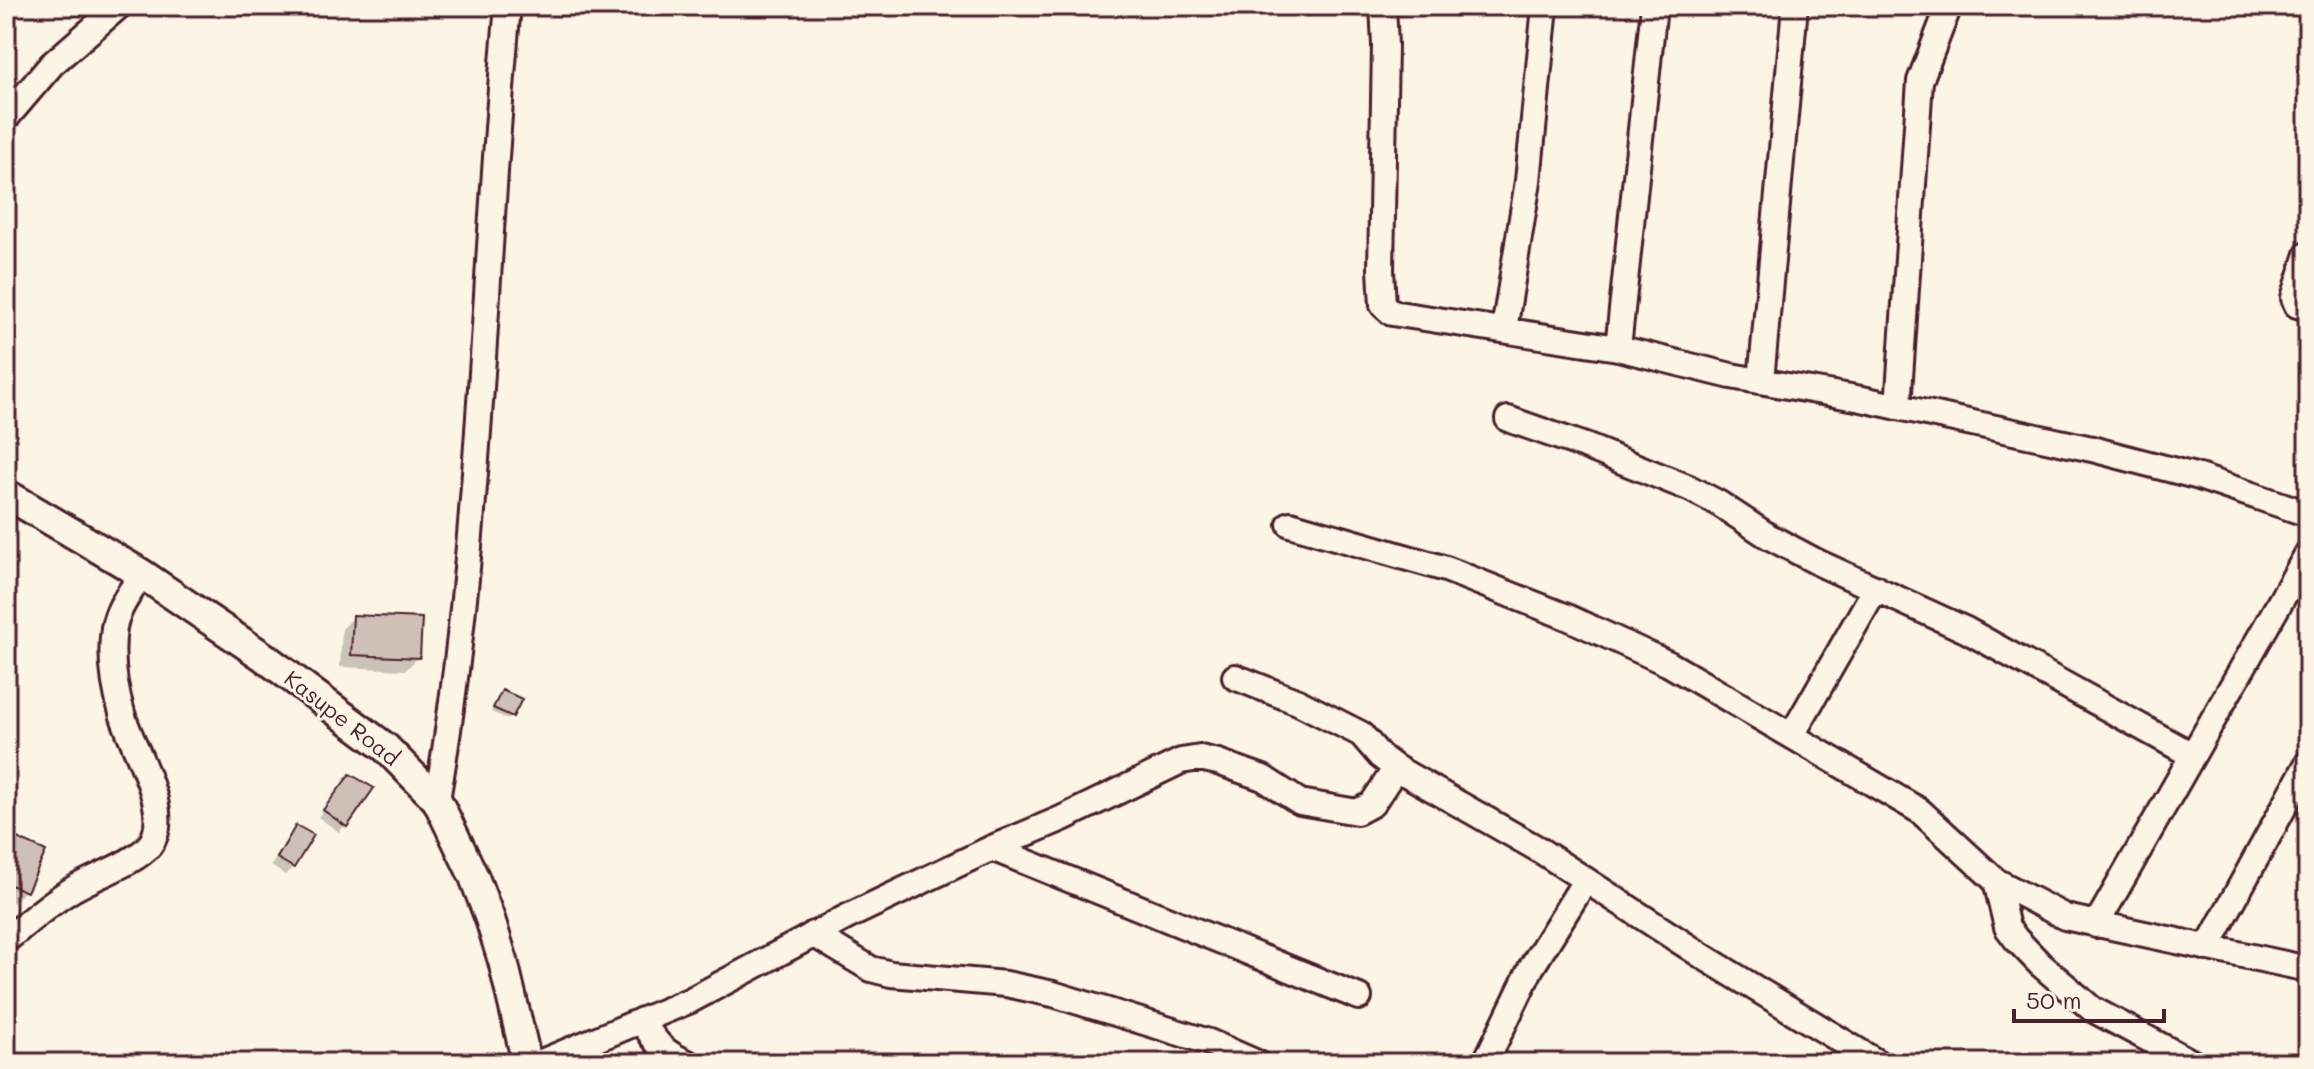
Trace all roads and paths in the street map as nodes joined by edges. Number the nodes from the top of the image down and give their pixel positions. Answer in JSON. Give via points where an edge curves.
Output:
{"nodes":[{"id":1,"x":119,"y":6,"type":"edge"},
{"id":2,"x":508,"y":6,"type":"edge"},
{"id":3,"x":1383,"y":6,"type":"edge"},
{"id":4,"x":1545,"y":6,"type":"edge"},
{"id":5,"x":1654,"y":6,"type":"edge"},
{"id":6,"x":1795,"y":6,"type":"edge"},
{"id":7,"x":1949,"y":6,"type":"edge"},
{"id":8,"x":6,"y":118,"type":"edge"},
{"id":9,"x":2308,"y":254,"type":"edge"},
{"id":10,"x":2308,"y":308,"type":"edge"},
{"id":11,"x":1504,"y":330,"type":"junction"},
{"id":12,"x":1618,"y":348,"type":"junction"},
{"id":13,"x":1761,"y":381,"type":"junction"},
{"id":14,"x":1898,"y":407,"type":"junction"},
{"id":15,"x":1508,"y":419,"type":"dead end"},
{"id":16,"x":6,"y":494,"type":"edge"},
{"id":17,"x":2308,"y":514,"type":"edge"},
{"id":18,"x":1290,"y":524,"type":"dead end"},
{"id":19,"x":2308,"y":553,"type":"edge"},
{"id":20,"x":142,"y":574,"type":"junction"},
{"id":21,"x":1876,"y":588,"type":"junction"},
{"id":22,"x":1235,"y":677,"type":"dead end"},
{"id":23,"x":1792,"y":735,"type":"junction"},
{"id":24,"x":2192,"y":755,"type":"junction"},
{"id":25,"x":2308,"y":763,"type":"edge"},
{"id":26,"x":1396,"y":768,"type":"junction"},
{"id":27,"x":437,"y":800,"type":"junction"},
{"id":28,"x":992,"y":848,"type":"junction"},
{"id":29,"x":1585,"y":881,"type":"junction"},
{"id":30,"x":1996,"y":881,"type":"junction"},
{"id":31,"x":2096,"y":925,"type":"junction"},
{"id":32,"x":813,"y":934,"type":"junction"},
{"id":33,"x":6,"y":940,"type":"edge"},
{"id":34,"x":2207,"y":948,"type":"junction"},
{"id":35,"x":2308,"y":969,"type":"edge"},
{"id":36,"x":1359,"y":997,"type":"dead end"},
{"id":37,"x":642,"y":1020,"type":"junction"},
{"id":38,"x":527,"y":1063,"type":"edge"},
{"id":39,"x":539,"y":1063,"type":"edge"},
{"id":40,"x":688,"y":1063,"type":"edge"},
{"id":41,"x":1257,"y":1063,"type":"edge"},
{"id":42,"x":1485,"y":1063,"type":"edge"},
{"id":43,"x":1878,"y":1063,"type":"edge"},
{"id":44,"x":2193,"y":1063,"type":"edge"}],
"edges":[{"from":1,"to":8,"type":"street","via":[[52,64]]},
{"from":2,"to":27,"type":"street","via":[[453,709]]},
{"from":3,"to":11,"type":"street","via":[[1383,305],[1392,313]]},
{"from":4,"to":11,"type":"street","via":[[1528,181]]},
{"from":5,"to":12,"type":"street"},
{"from":6,"to":13,"type":"street"},
{"from":7,"to":14,"type":"street","via":[[1918,96]]},
{"from":9,"to":10,"type":"street","via":[[2294,298]]},
{"from":11,"to":12,"type":"street"},
{"from":12,"to":13,"type":"street"},
{"from":13,"to":14,"type":"street"},
{"from":14,"to":17,"type":"street","via":[[2153,464]]},
{"from":15,"to":21,"type":"street","via":[[1689,488],[1768,536]]},
{"from":16,"to":20,"type":"street","name":"Kasupe Road"},
{"from":18,"to":23,"type":"street","via":[[1446,569],[1567,617],[1669,664]]},
{"from":19,"to":24,"type":"street"},
{"from":20,"to":27,"type":"street","name":"Kasupe Road","via":[[386,748]]},
{"from":20,"to":33,"type":"street","via":[[118,612],[113,671],[123,717],[157,807],[154,839],[145,851],[70,891]]},
{"from":21,"to":23,"type":"street"},
{"from":21,"to":24,"type":"street","via":[[1966,630]]},
{"from":22,"to":26,"type":"street","via":[[1361,734]]},
{"from":23,"to":30,"type":"street","via":[[1920,811]]},
{"from":24,"to":31,"type":"street"},
{"from":25,"to":34,"type":"street"},
{"from":26,"to":28,"type":"street","via":[[1372,804],[1357,812],[1300,802],[1252,773],[1191,758]]},
{"from":26,"to":29,"type":"street"},
{"from":27,"to":38,"type":"street","name":"Kasupe Road","via":[[490,919]]},
{"from":28,"to":32,"type":"street"},
{"from":28,"to":36,"type":"street"},
{"from":29,"to":42,"type":"street","via":[[1531,968]]},
{"from":29,"to":43,"type":"street"},
{"from":30,"to":31,"type":"street","via":[[2065,917]]},
{"from":30,"to":44,"type":"street","via":[[2007,927],[2040,964],[2092,1009]]},
{"from":31,"to":34,"type":"street"},
{"from":32,"to":37,"type":"street","via":[[691,1000]]},
{"from":32,"to":41,"type":"street","via":[[871,969],[1053,994],[1181,1032]]},
{"from":34,"to":35,"type":"street"},
{"from":37,"to":39,"type":"street"},
{"from":37,"to":40,"type":"street","via":[[668,1055]]}]}
